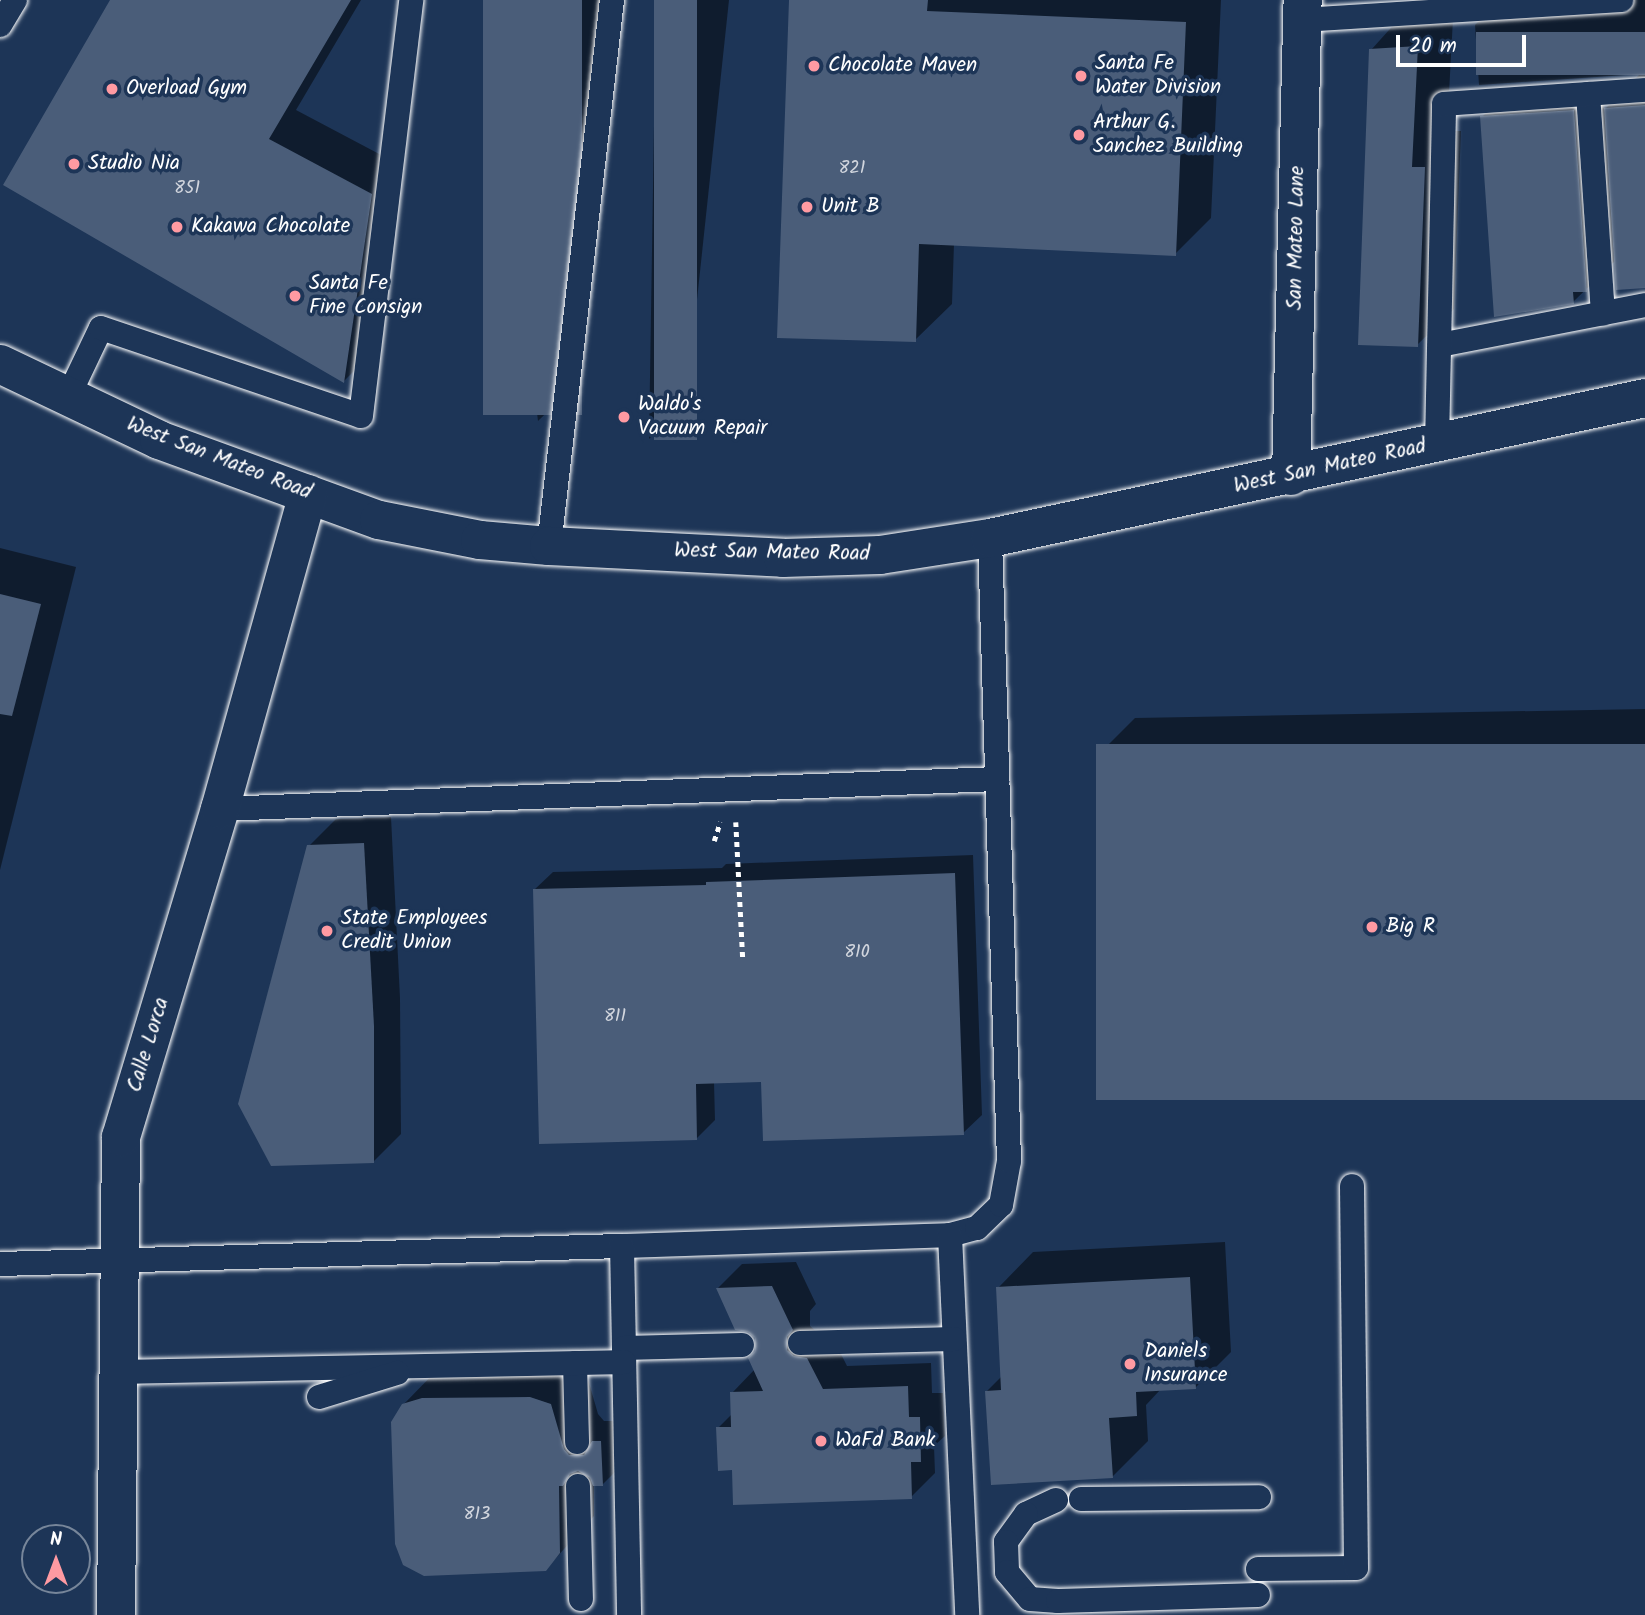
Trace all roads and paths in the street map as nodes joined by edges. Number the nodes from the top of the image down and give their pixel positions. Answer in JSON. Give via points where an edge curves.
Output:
{"nodes":[{"id":1,"x":15,"y":0,"type":"edge"},
{"id":2,"x":411,"y":0,"type":"edge"},
{"id":3,"x":612,"y":0,"type":"edge"},
{"id":4,"x":1621,"y":0,"type":"edge"},
{"id":5,"x":1303,"y":10,"type":"edge"},
{"id":6,"x":0,"y":25,"type":"edge"},
{"id":7,"x":1645,"y":90,"type":"edge"},
{"id":8,"x":1588,"y":94,"type":"junction"},
{"id":9,"x":1645,"y":305,"type":"edge"},
{"id":10,"x":1603,"y":313,"type":"junction"},
{"id":11,"x":1440,"y":345,"type":"junction"},
{"id":12,"x":0,"y":364,"type":"edge"},
{"id":13,"x":69,"y":395,"type":"junction"},
{"id":14,"x":1645,"y":398,"type":"edge"},
{"id":15,"x":1437,"y":444,"type":"junction"},
{"id":16,"x":1291,"y":476,"type":"junction"},
{"id":17,"x":308,"y":494,"type":"junction"},
{"id":18,"x":990,"y":538,"type":"junction"},
{"id":19,"x":549,"y":546,"type":"junction"},
{"id":20,"x":997,"y":779,"type":"junction"},
{"id":21,"x":220,"y":809,"type":"junction"},
{"id":22,"x":739,"y":840,"type":"dead end"},
{"id":23,"x":743,"y":961,"type":"dead end"},
{"id":24,"x":1352,"y":1186,"type":"dead end"},
{"id":25,"x":950,"y":1235,"type":"junction"},
{"id":26,"x":622,"y":1246,"type":"junction"},
{"id":27,"x":118,"y":1261,"type":"junction"},
{"id":28,"x":0,"y":1264,"type":"edge"},
{"id":29,"x":954,"y":1339,"type":"junction"},
{"id":30,"x":800,"y":1343,"type":"dead end"},
{"id":31,"x":742,"y":1345,"type":"dead end"},
{"id":32,"x":624,"y":1355,"type":"junction"},
{"id":33,"x":575,"y":1363,"type":"junction"},
{"id":34,"x":425,"y":1365,"type":"junction"},
{"id":35,"x":118,"y":1372,"type":"junction"},
{"id":36,"x":319,"y":1397,"type":"dead end"},
{"id":37,"x":577,"y":1442,"type":"dead end"},
{"id":38,"x":578,"y":1486,"type":"dead end"},
{"id":39,"x":1259,"y":1497,"type":"dead end"},
{"id":40,"x":1081,"y":1499,"type":"dead end"},
{"id":41,"x":1056,"y":1500,"type":"dead end"},
{"id":42,"x":1258,"y":1569,"type":"dead end"},
{"id":43,"x":1258,"y":1595,"type":"dead end"},
{"id":44,"x":581,"y":1599,"type":"dead end"},
{"id":45,"x":117,"y":1615,"type":"edge"},
{"id":46,"x":629,"y":1615,"type":"edge"},
{"id":47,"x":967,"y":1615,"type":"edge"}],
"edges":[{"from":1,"to":6,"type":"lane"},
{"from":2,"to":13,"type":"lane","via":[[361,416],[101,328]]},
{"from":3,"to":19,"type":"lane"},
{"from":4,"to":5,"type":"lane"},
{"from":5,"to":16,"type":"street","name":"San Mateo Lane"},
{"from":7,"to":8,"type":"lane"},
{"from":8,"to":10,"type":"lane"},
{"from":8,"to":11,"type":"lane","via":[[1444,104]]},
{"from":9,"to":10,"type":"lane"},
{"from":10,"to":11,"type":"lane"},
{"from":11,"to":15,"type":"lane"},
{"from":12,"to":13,"type":"street","name":"West San Mateo Road"},
{"from":13,"to":17,"type":"street","name":"West San Mateo Road","via":[[159,440]]},
{"from":14,"to":15,"type":"street","name":"West San Mateo Road"},
{"from":15,"to":16,"type":"street","name":"West San Mateo Road"},
{"from":16,"to":18,"type":"street","name":"West San Mateo Road"},
{"from":17,"to":19,"type":"street","name":"West San Mateo Road","via":[[379,520],[480,540]]},
{"from":17,"to":21,"type":"street","name":"Calle Lorca"},
{"from":18,"to":19,"type":"street","name":"West San Mateo Road","via":[[880,555],[783,558]]},
{"from":18,"to":20,"type":"lane"},
{"from":20,"to":21,"type":"lane"},
{"from":20,"to":25,"type":"lane","via":[[1009,1160],[1001,1205],[976,1228]]},
{"from":21,"to":27,"type":"street","name":"Calle Lorca","via":[[121,1138]]},
{"from":22,"to":23,"type":"path"},
{"from":24,"to":42,"type":"lane","via":[[1356,1568]]},
{"from":25,"to":26,"type":"lane"},
{"from":25,"to":29,"type":"lane"},
{"from":26,"to":27,"type":"lane"},
{"from":26,"to":32,"type":"lane"},
{"from":27,"to":28,"type":"lane"},
{"from":27,"to":35,"type":"street","name":"Calle Lorca"},
{"from":29,"to":30,"type":"lane"},
{"from":29,"to":47,"type":"lane"},
{"from":31,"to":32,"type":"lane"},
{"from":32,"to":33,"type":"lane"},
{"from":32,"to":46,"type":"lane"},
{"from":33,"to":34,"type":"lane"},
{"from":33,"to":37,"type":"lane"},
{"from":34,"to":35,"type":"lane"},
{"from":34,"to":36,"type":"lane"},
{"from":35,"to":45,"type":"street","name":"Calle Lorca"},
{"from":38,"to":44,"type":"lane"},
{"from":39,"to":40,"type":"lane"},
{"from":41,"to":43,"type":"lane","via":[[1026,1514],[1006,1542],[1007,1572],[1030,1599]]}]}
